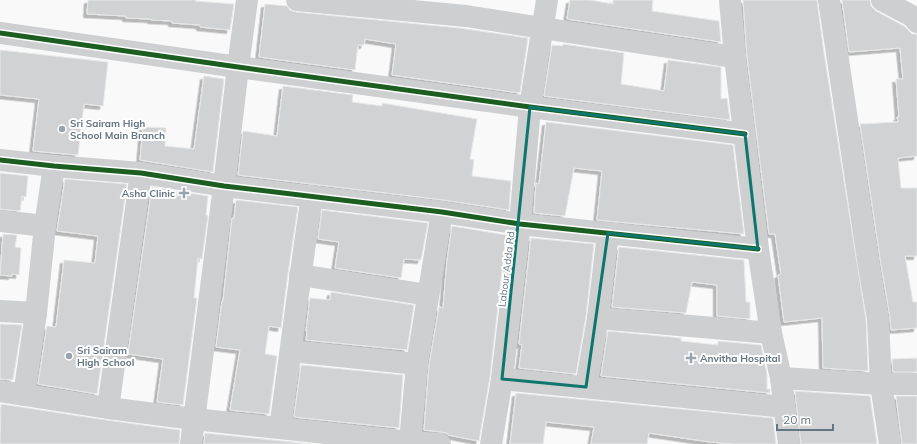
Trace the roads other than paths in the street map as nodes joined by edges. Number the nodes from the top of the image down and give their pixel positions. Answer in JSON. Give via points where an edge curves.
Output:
{"nodes":[{"id":1,"x":247,"y":0,"type":"edge"},
{"id":2,"x":297,"y":0,"type":"edge"},
{"id":3,"x":547,"y":0,"type":"edge"},
{"id":4,"x":730,"y":0,"type":"edge"},
{"id":5,"x":829,"y":0,"type":"edge"},
{"id":6,"x":882,"y":0,"type":"edge"},
{"id":7,"x":390,"y":4,"type":"edge"},
{"id":8,"x":467,"y":8,"type":"edge"},
{"id":9,"x":917,"y":22,"type":"edge"},
{"id":10,"x":542,"y":28,"type":"junction"},
{"id":11,"x":0,"y":32,"type":"edge"},
{"id":12,"x":736,"y":57,"type":"junction"},
{"id":13,"x":238,"y":67,"type":"junction"},
{"id":14,"x":530,"y":107,"type":"junction"},
{"id":15,"x":745,"y":134,"type":"junction"},
{"id":16,"x":0,"y":160,"type":"edge"},
{"id":17,"x":54,"y":166,"type":"junction"},
{"id":18,"x":141,"y":173,"type":"junction"},
{"id":19,"x":224,"y":186,"type":"junction"},
{"id":20,"x":312,"y":196,"type":"junction"},
{"id":21,"x":442,"y":212,"type":"junction"},
{"id":22,"x":0,"y":221,"type":"edge"},
{"id":23,"x":520,"y":224,"type":"junction"},
{"id":24,"x":45,"y":226,"type":"junction"},
{"id":25,"x":608,"y":233,"type":"junction"},
{"id":26,"x":758,"y":249,"type":"junction"},
{"id":27,"x":300,"y":275,"type":"junction"},
{"id":28,"x":428,"y":295,"type":"junction"},
{"id":29,"x":0,"y":311,"type":"edge"},
{"id":30,"x":36,"y":313,"type":"junction"},
{"id":31,"x":598,"y":318,"type":"junction"},
{"id":32,"x":771,"y":333,"type":"junction"},
{"id":33,"x":291,"y":351,"type":"junction"},
{"id":34,"x":418,"y":364,"type":"junction"},
{"id":35,"x":781,"y":378,"type":"junction"},
{"id":36,"x":502,"y":379,"type":"junction"},
{"id":37,"x":881,"y":384,"type":"junction"},
{"id":38,"x":917,"y":384,"type":"edge"},
{"id":39,"x":586,"y":387,"type":"junction"},
{"id":40,"x":0,"y":391,"type":"edge"},
{"id":41,"x":24,"y":394,"type":"junction"},
{"id":42,"x":784,"y":407,"type":"junction"},
{"id":43,"x":108,"y":408,"type":"junction"},
{"id":44,"x":194,"y":419,"type":"junction"},
{"id":45,"x":280,"y":428,"type":"junction"},
{"id":46,"x":410,"y":442,"type":"junction"},
{"id":47,"x":191,"y":444,"type":"edge"},
{"id":48,"x":440,"y":444,"type":"edge"},
{"id":49,"x":492,"y":444,"type":"edge"},
{"id":50,"x":789,"y":444,"type":"edge"},
{"id":51,"x":890,"y":444,"type":"edge"}],
"edges":[{"from":1,"to":13,"type":"street"},
{"from":2,"to":7,"type":"street"},
{"from":3,"to":10,"type":"street","name":"Labour Adda Rd"},
{"from":4,"to":12,"type":"street"},
{"from":5,"to":37,"type":"street","via":[[878,318]]},
{"from":6,"to":9,"type":"street","via":[[912,16]]},
{"from":7,"to":8,"type":"street"},
{"from":8,"to":10,"type":"street"},
{"from":10,"to":12,"type":"street"},
{"from":10,"to":14,"type":"street","name":"Labour Adda Rd"},
{"from":11,"to":13,"type":"street"},
{"from":12,"to":15,"type":"street"},
{"from":13,"to":14,"type":"street"},
{"from":13,"to":19,"type":"street"},
{"from":14,"to":15,"type":"street"},
{"from":14,"to":23,"type":"street","name":"Labour Adda Rd"},
{"from":15,"to":26,"type":"street"},
{"from":16,"to":17,"type":"street"},
{"from":17,"to":18,"type":"street"},
{"from":17,"to":24,"type":"street"},
{"from":18,"to":19,"type":"street"},
{"from":18,"to":43,"type":"street"},
{"from":19,"to":20,"type":"street"},
{"from":19,"to":44,"type":"street"},
{"from":20,"to":21,"type":"street"},
{"from":20,"to":27,"type":"street"},
{"from":21,"to":23,"type":"street"},
{"from":21,"to":28,"type":"street"},
{"from":22,"to":24,"type":"street"},
{"from":23,"to":25,"type":"street"},
{"from":23,"to":36,"type":"street","name":"Labour Adda Rd"},
{"from":24,"to":30,"type":"street"},
{"from":25,"to":26,"type":"street"},
{"from":25,"to":31,"type":"street"},
{"from":26,"to":32,"type":"street"},
{"from":27,"to":28,"type":"street"},
{"from":27,"to":33,"type":"street"},
{"from":28,"to":34,"type":"street"},
{"from":29,"to":30,"type":"street"},
{"from":30,"to":41,"type":"street"},
{"from":31,"to":32,"type":"street"},
{"from":31,"to":39,"type":"street"},
{"from":32,"to":35,"type":"street"},
{"from":33,"to":34,"type":"street"},
{"from":33,"to":45,"type":"street"},
{"from":34,"to":46,"type":"street"},
{"from":35,"to":37,"type":"street"},
{"from":35,"to":42,"type":"street"},
{"from":36,"to":39,"type":"street"},
{"from":36,"to":49,"type":"street","name":"Labour Adda Rd"},
{"from":37,"to":38,"type":"street"},
{"from":37,"to":51,"type":"street"},
{"from":39,"to":42,"type":"street"},
{"from":40,"to":41,"type":"street"},
{"from":41,"to":43,"type":"street"},
{"from":42,"to":50,"type":"street"},
{"from":43,"to":44,"type":"street"},
{"from":44,"to":45,"type":"street"},
{"from":44,"to":47,"type":"street"},
{"from":45,"to":46,"type":"street"},
{"from":46,"to":48,"type":"street"}]}
